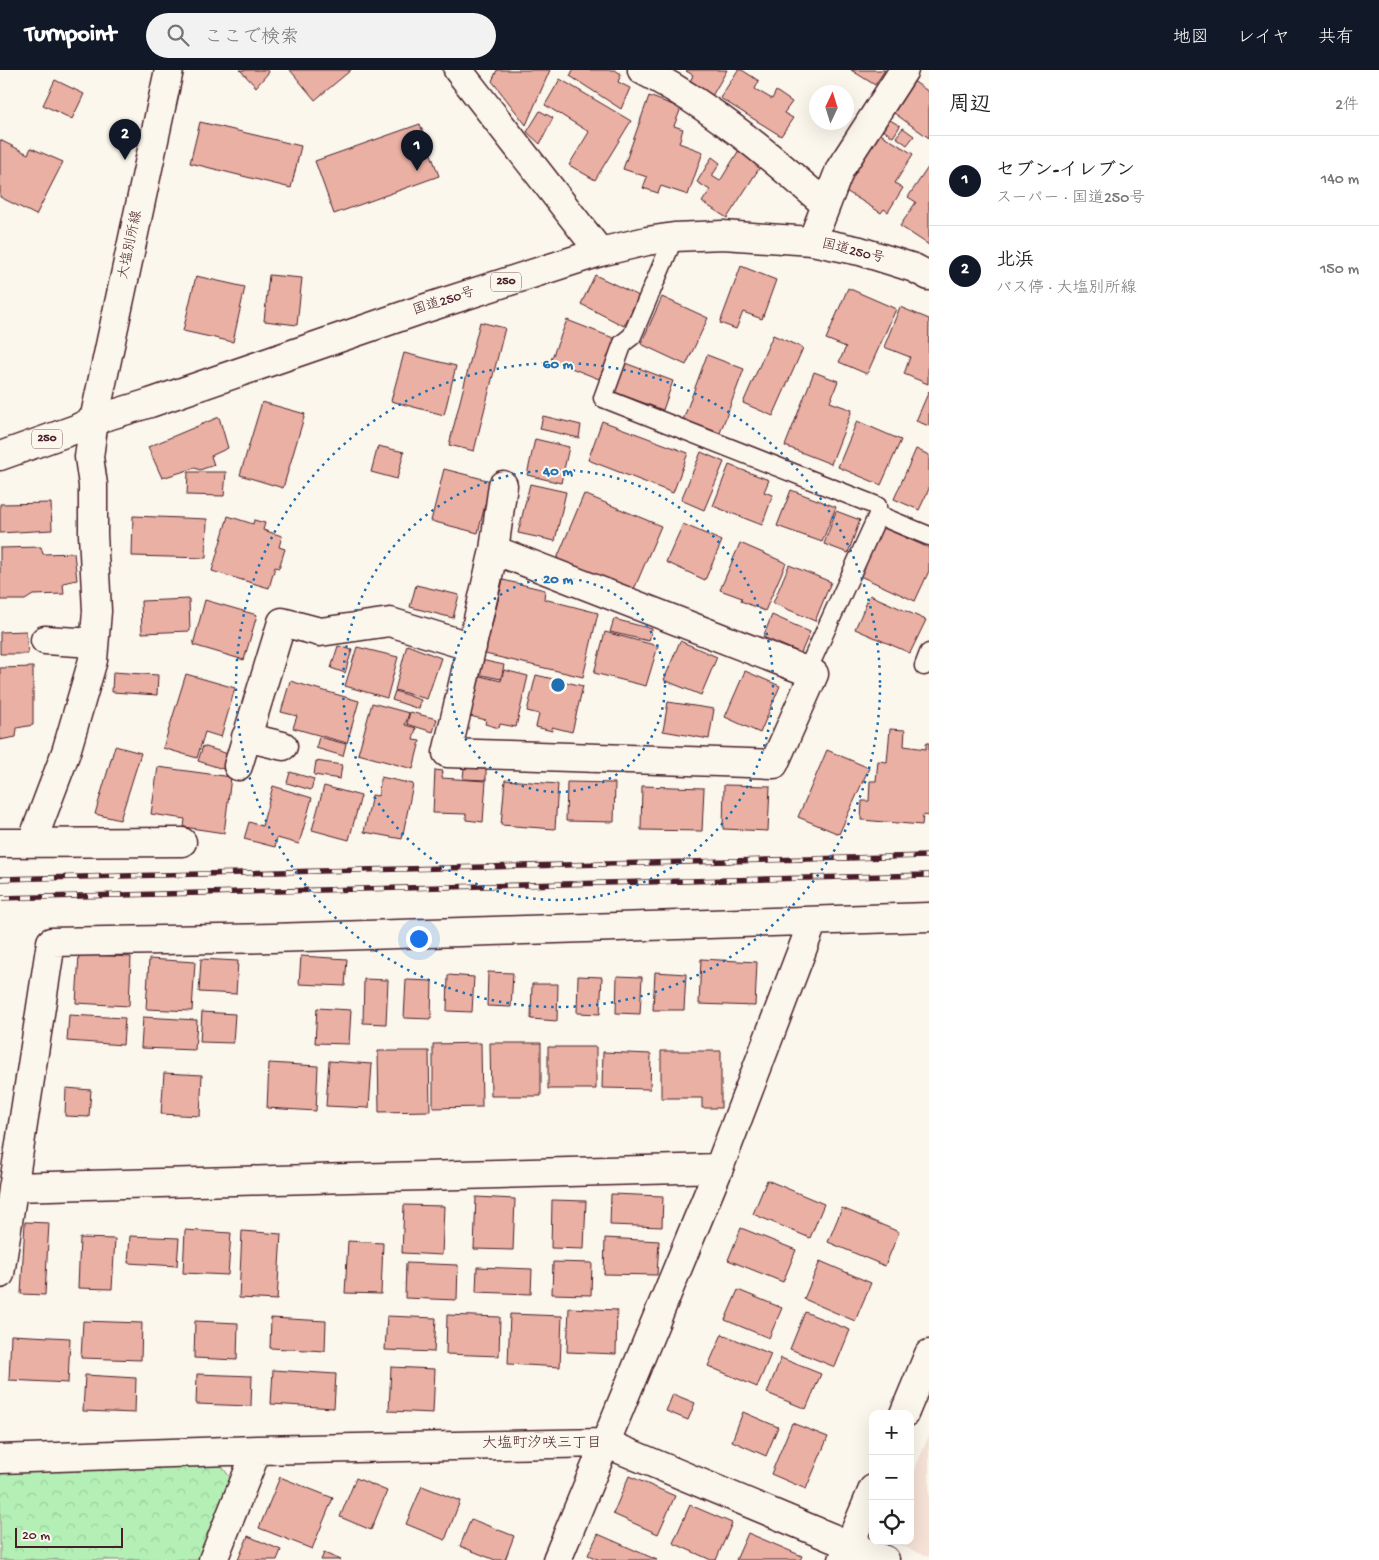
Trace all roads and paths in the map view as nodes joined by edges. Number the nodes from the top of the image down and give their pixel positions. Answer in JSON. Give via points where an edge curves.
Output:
{"nodes":[{"id":1,"x":169,"y":70,"type":"edge"},
{"id":2,"x":458,"y":70,"type":"edge"},
{"id":3,"x":642,"y":70,"type":"edge"},
{"id":4,"x":904,"y":70,"type":"edge"},
{"id":5,"x":826,"y":205,"type":"junction"},
{"id":6,"x":674,"y":237,"type":"junction"},
{"id":7,"x":812,"y":242,"type":"junction"},
{"id":8,"x":600,"y":252,"type":"junction"},
{"id":9,"x":929,"y":276,"type":"edge"},
{"id":10,"x":94,"y":420,"type":"junction"},
{"id":11,"x":0,"y":456,"type":"edge"},
{"id":12,"x":503,"y":485,"type":"dead end"},
{"id":13,"x":878,"y":515,"type":"junction"},
{"id":14,"x":929,"y":536,"type":"edge"},
{"id":15,"x":494,"y":550,"type":"junction"},
{"id":16,"x":45,"y":640,"type":"dead end"},
{"id":17,"x":94,"y":643,"type":"junction"},
{"id":18,"x":472,"y":647,"type":"junction"},
{"id":19,"x":807,"y":671,"type":"junction"},
{"id":20,"x":246,"y":738,"type":"junction"},
{"id":21,"x":283,"y":746,"type":"dead end"},
{"id":22,"x":238,"y":766,"type":"dead end"},
{"id":23,"x":32,"y":842,"type":"junction"},
{"id":24,"x":182,"y":842,"type":"dead end"},
{"id":25,"x":0,"y":843,"type":"edge"},
{"id":26,"x":929,"y":917,"type":"edge"},
{"id":27,"x":813,"y":921,"type":"junction"},
{"id":28,"x":719,"y":1168,"type":"junction"},
{"id":29,"x":13,"y":1188,"type":"junction"},
{"id":30,"x":0,"y":1274,"type":"edge"},
{"id":31,"x":929,"y":1354,"type":"edge"},
{"id":32,"x":906,"y":1410,"type":"edge"},
{"id":33,"x":605,"y":1443,"type":"junction"},
{"id":34,"x":256,"y":1450,"type":"junction"},
{"id":35,"x":0,"y":1459,"type":"edge"},
{"id":36,"x":869,"y":1498,"type":"edge"},
{"id":37,"x":846,"y":1553,"type":"edge"},
{"id":38,"x":213,"y":1560,"type":"edge"},
{"id":39,"x":557,"y":1560,"type":"edge"},
{"id":40,"x":884,"y":1560,"type":"edge"}],
"edges":[{"from":1,"to":10,"type":"main road","name":"大塩別所線"},
{"from":2,"to":8,"type":"main road"},
{"from":3,"to":5,"type":"main road","via":[[726,123],[780,164]]},
{"from":4,"to":5,"type":"main road","via":[[840,169]]},
{"from":5,"to":7,"type":"main road"},
{"from":6,"to":7,"type":"main road","name":"国道250号","number":"250","via":[[723,235]]},
{"from":6,"to":8,"type":"main road","name":"国道250号","number":"250"},
{"from":6,"to":13,"type":"lane","via":[[632,336],[623,343],[602,398],[877,506]]},
{"from":7,"to":9,"type":"main road","name":"国道250号","number":"250","via":[[860,251]]},
{"from":8,"to":10,"type":"main road","name":"国道250号","number":"250"},
{"from":10,"to":11,"type":"main road","name":"国道250号","number":"250"},
{"from":10,"to":17,"type":"main road","name":"大塩別所線","via":[[89,457],[97,611]]},
{"from":12,"to":15,"type":"main road"},
{"from":13,"to":14,"type":"lane"},
{"from":13,"to":19,"type":"lane"},
{"from":15,"to":18,"type":"main road"},
{"from":15,"to":19,"type":"main road"},
{"from":16,"to":17,"type":"main road"},
{"from":17,"to":23,"type":"main road","name":"大塩別所線","via":[[93,660],[66,752]]},
{"from":18,"to":19,"type":"main road","via":[[447,753],[774,764],[814,674]]},
{"from":18,"to":20,"type":"main road","via":[[390,622],[320,632],[282,622]]},
{"from":20,"to":21,"type":"main road"},
{"from":20,"to":22,"type":"main road"},
{"from":23,"to":24,"type":"main road"},
{"from":23,"to":25,"type":"main road"},
{"from":26,"to":27,"type":"main road"},
{"from":27,"to":28,"type":"main road"},
{"from":27,"to":29,"type":"main road","via":[[51,942]]},
{"from":28,"to":29,"type":"main road"},
{"from":28,"to":33,"type":"main road"},
{"from":29,"to":30,"type":"main road"},
{"from":31,"to":32,"type":"main road"},
{"from":33,"to":34,"type":"main road"},
{"from":33,"to":37,"type":"main road"},
{"from":33,"to":39,"type":"main road"},
{"from":34,"to":35,"type":"main road"},
{"from":34,"to":38,"type":"main road"},
{"from":36,"to":37,"type":"main road"},
{"from":37,"to":40,"type":"main road"}]}
